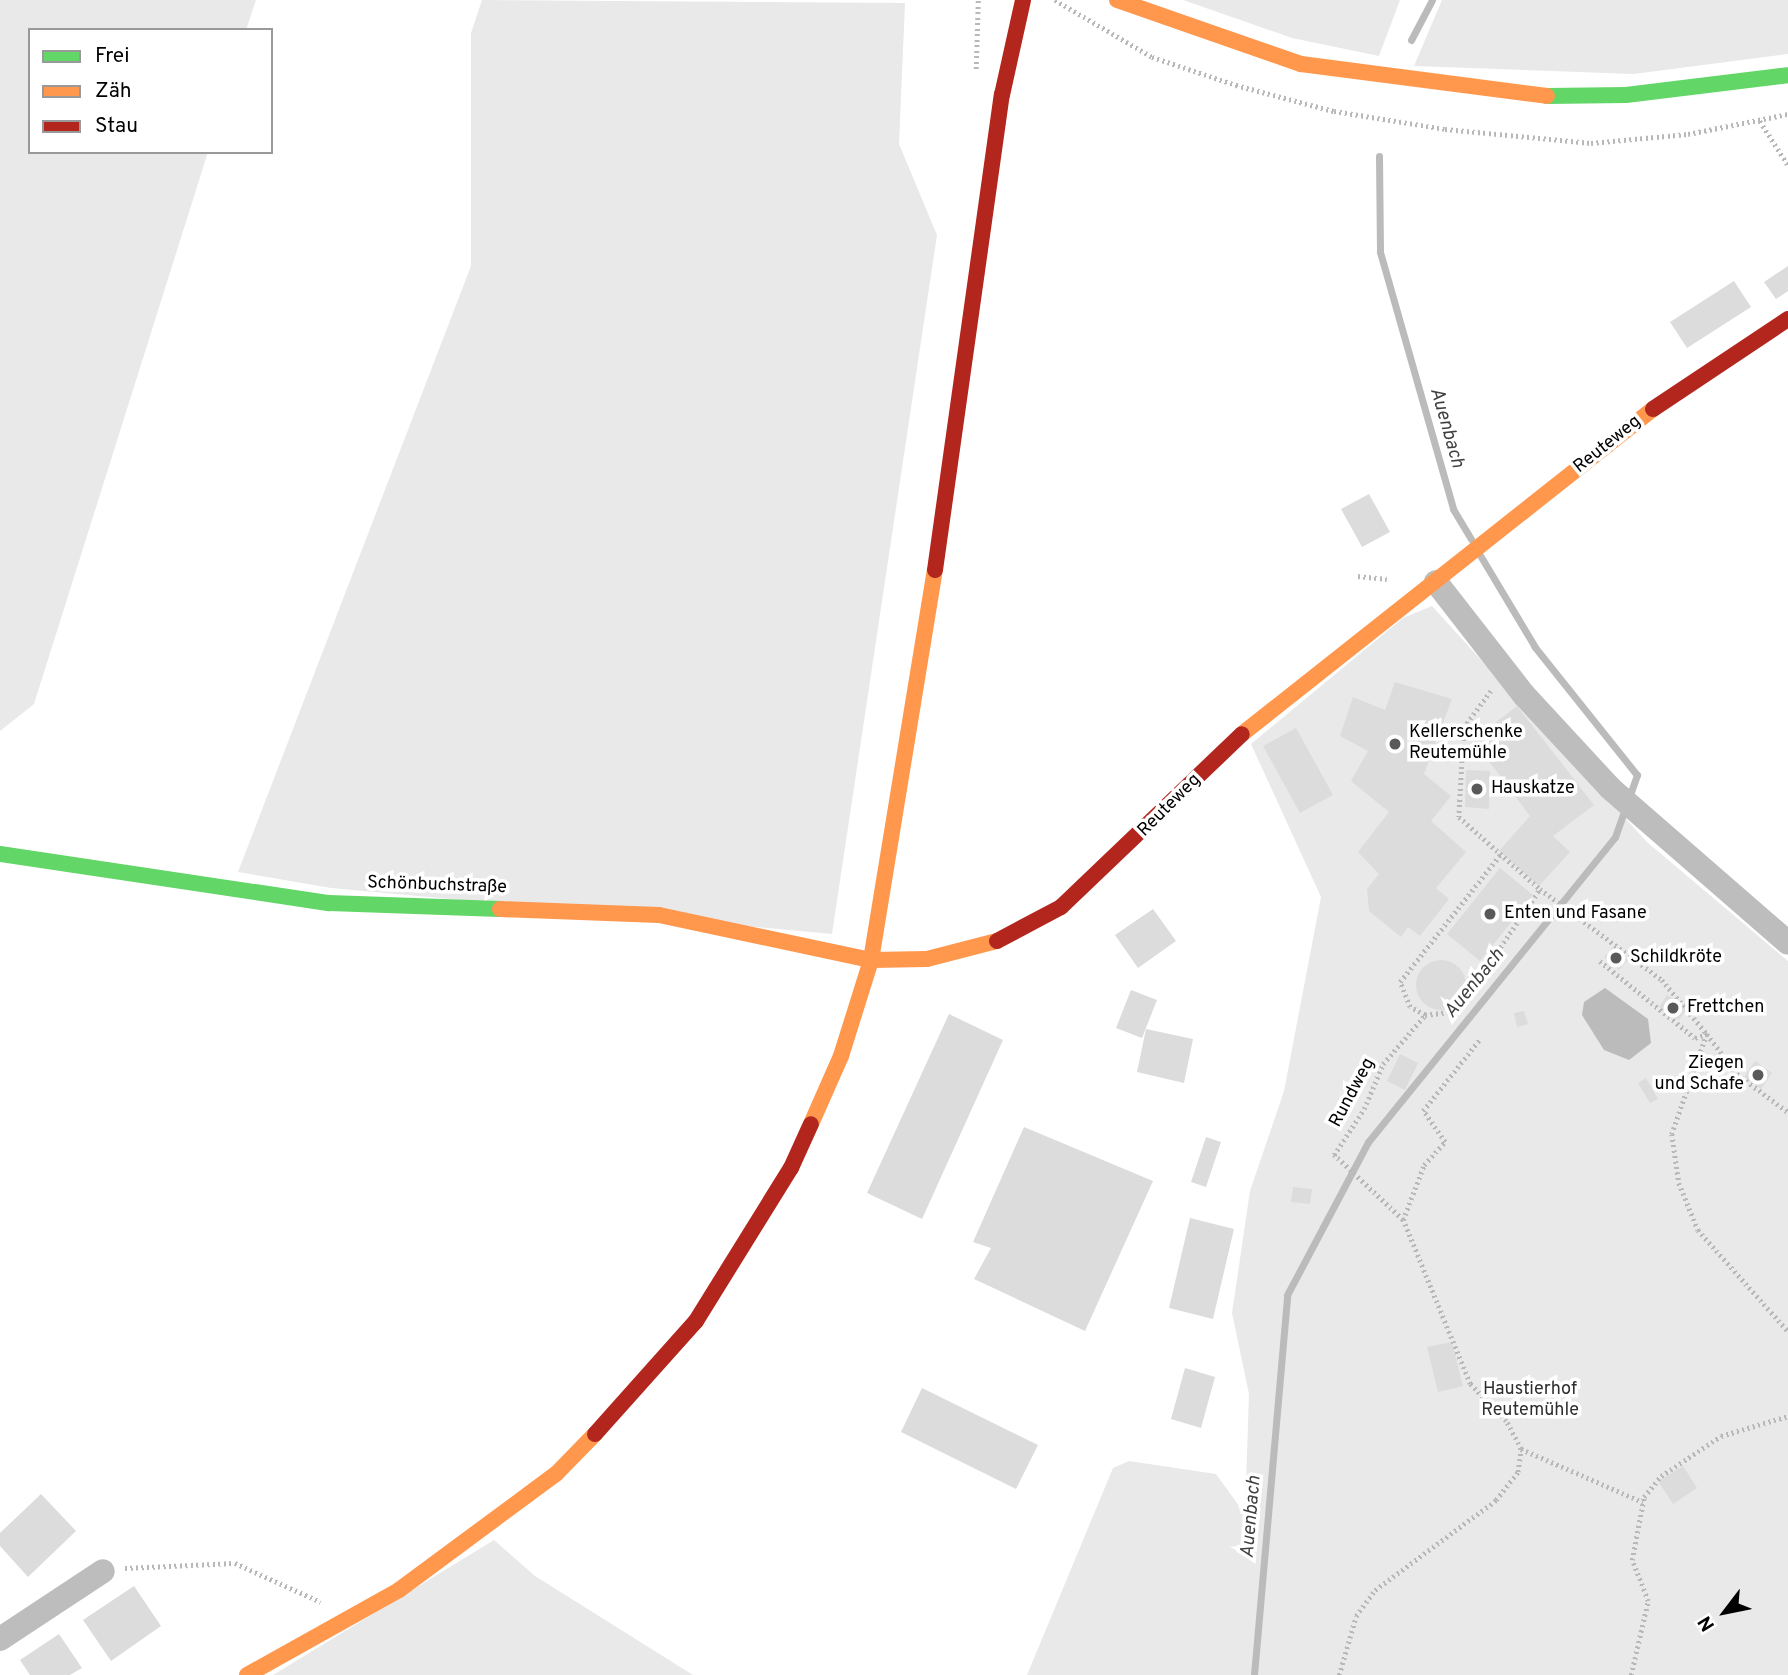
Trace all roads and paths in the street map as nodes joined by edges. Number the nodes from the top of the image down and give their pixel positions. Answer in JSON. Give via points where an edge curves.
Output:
{"nodes":[{"id":1,"x":1023,"y":0,"type":"edge"},
{"id":2,"x":1055,"y":0,"type":"edge"},
{"id":3,"x":1117,"y":0,"type":"edge"},
{"id":4,"x":1093,"y":20,"type":"dead end"},
{"id":5,"x":1788,"y":75,"type":"edge"},
{"id":6,"x":1760,"y":121,"type":"dead end"},
{"id":7,"x":1788,"y":165,"type":"edge"},
{"id":8,"x":1788,"y":319,"type":"edge"},
{"id":9,"x":1436,"y":582,"type":"junction"},
{"id":10,"x":1507,"y":673,"type":"junction"},
{"id":11,"x":0,"y":855,"type":"edge"},
{"id":12,"x":1500,"y":855,"type":"junction"},
{"id":13,"x":1540,"y":889,"type":"junction"},
{"id":14,"x":1788,"y":943,"type":"edge"},
{"id":15,"x":871,"y":960,"type":"junction"},
{"id":16,"x":1601,"y":961,"type":"dead end"},
{"id":17,"x":1425,"y":1016,"type":"junction"},
{"id":18,"x":1707,"y":1034,"type":"junction"},
{"id":19,"x":1480,"y":1039,"type":"dead end"},
{"id":20,"x":1788,"y":1112,"type":"edge"},
{"id":21,"x":1404,"y":1220,"type":"junction"},
{"id":22,"x":1788,"y":1331,"type":"edge"},
{"id":23,"x":1788,"y":1416,"type":"edge"},
{"id":24,"x":1521,"y":1449,"type":"junction"},
{"id":25,"x":1643,"y":1502,"type":"junction"},
{"id":26,"x":103,"y":1571,"type":"joint"},
{"id":27,"x":334,"y":1608,"type":"dead end"},
{"id":28,"x":0,"y":1639,"type":"edge"},
{"id":29,"x":247,"y":1675,"type":"edge"},
{"id":30,"x":1339,"y":1675,"type":"edge"},
{"id":31,"x":1631,"y":1675,"type":"edge"}],
"edges":[{"from":1,"to":15,"type":"street","via":[[1002,96],[911,742]]},
{"from":2,"to":4,"type":"path"},
{"from":3,"to":5,"type":"street","via":[[1301,64],[1520,97],[1626,95]]},
{"from":6,"to":7,"type":"path"},
{"from":8,"to":9,"type":"street","name":"Reuteweg","via":[[1654,408]]},
{"from":9,"to":10,"type":"street"},
{"from":9,"to":15,"type":"street","name":"Reuteweg","via":[[1266,711],[1060,907],[993,943],[927,959]]},
{"from":10,"to":12,"type":"path","via":[[1464,728],[1458,775],[1459,817]]},
{"from":10,"to":14,"type":"street","via":[[1657,834]]},
{"from":11,"to":15,"type":"street","name":"Schönbuchstraße","via":[[329,903],[659,915]]},
{"from":12,"to":13,"type":"path"},
{"from":12,"to":17,"type":"path","via":[[1401,982],[1410,1007]]},
{"from":13,"to":17,"type":"path","via":[[1457,1011]]},
{"from":13,"to":18,"type":"path","via":[[1662,980]]},
{"from":15,"to":29,"type":"street","via":[[841,1056],[771,1207],[657,1371],[555,1474],[465,1546],[344,1625]]},
{"from":16,"to":18,"type":"path","via":[[1695,1038]]},
{"from":17,"to":21,"type":"path","name":"Rundweg","via":[[1382,1064],[1364,1110],[1334,1155]]},
{"from":18,"to":20,"type":"path","via":[[1737,1074]]},
{"from":18,"to":22,"type":"path","via":[[1672,1135],[1679,1183],[1698,1230]]},
{"from":19,"to":21,"type":"path","via":[[1423,1111],[1445,1142],[1424,1165]]},
{"from":21,"to":24,"type":"path","name":"Rundweg","via":[[1470,1384],[1506,1421]]},
{"from":23,"to":25,"type":"path","via":[[1721,1436],[1661,1476]]},
{"from":24,"to":25,"type":"path"},
{"from":24,"to":30,"type":"path","via":[[1518,1472],[1496,1500],[1376,1590],[1356,1616]]},
{"from":25,"to":31,"type":"path","via":[[1632,1560],[1648,1601]]},
{"from":26,"to":27,"type":"path","via":[[182,1561],[235,1563]]},
{"from":26,"to":28,"type":"street"}]}
